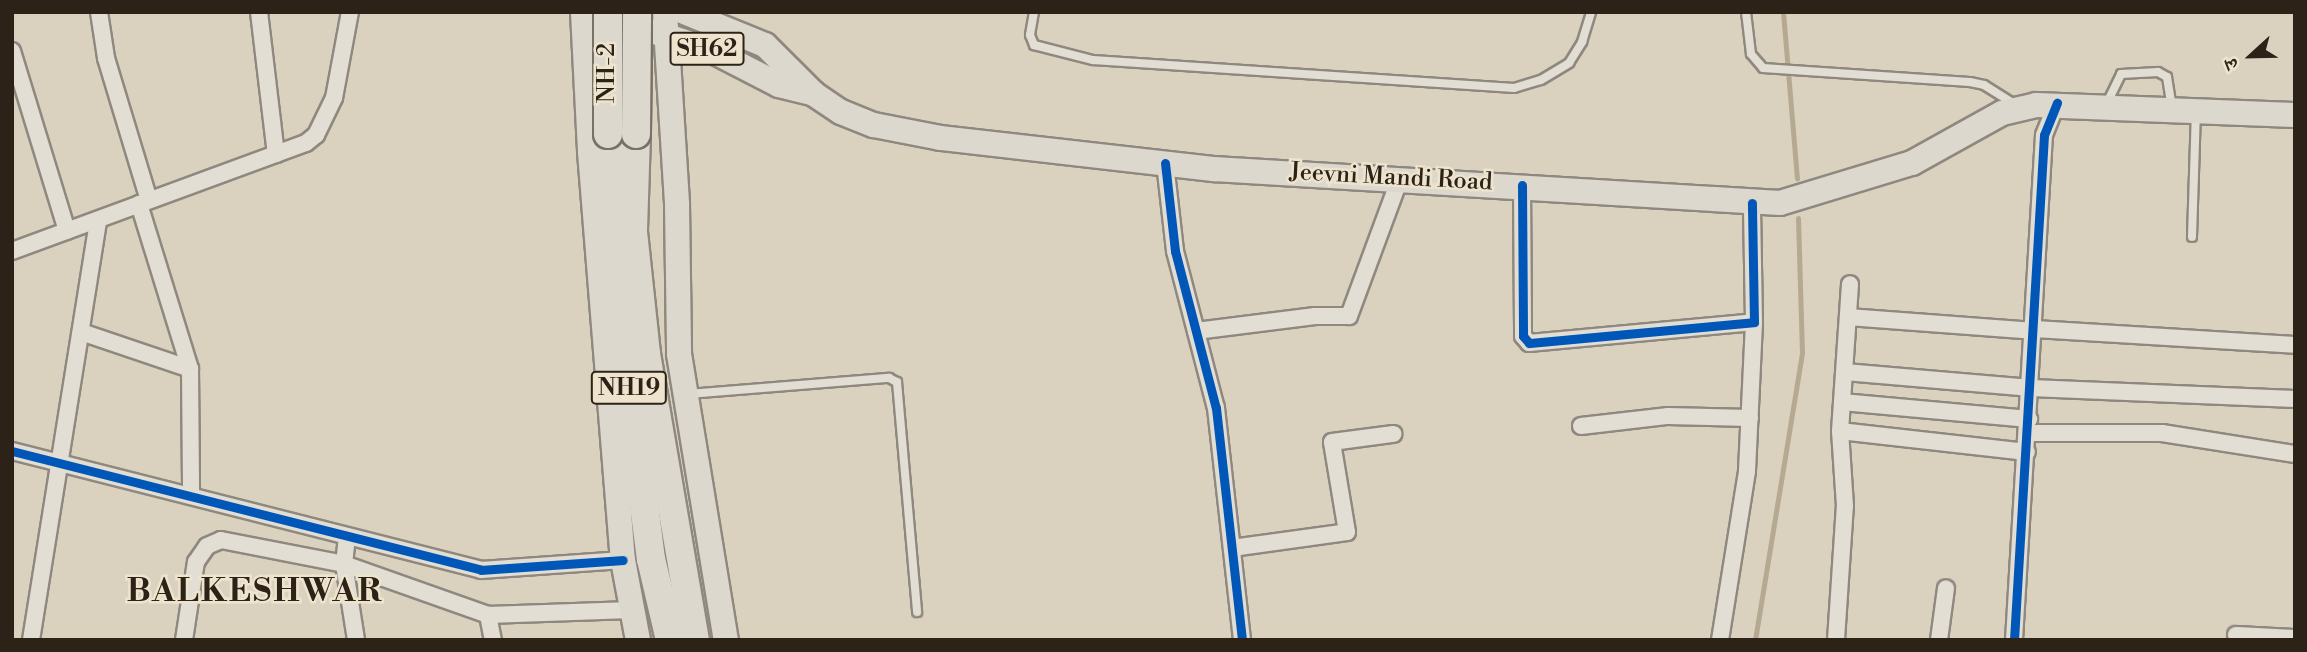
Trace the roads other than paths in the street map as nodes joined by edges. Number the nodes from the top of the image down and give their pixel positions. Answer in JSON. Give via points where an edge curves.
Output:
{"nodes":[{"id":1,"x":99,"y":12,"type":"edge"},
{"id":2,"x":259,"y":12,"type":"edge"},
{"id":3,"x":583,"y":12,"type":"edge"},
{"id":4,"x":597,"y":12,"type":"edge"},
{"id":5,"x":608,"y":12,"type":"edge"},
{"id":6,"x":637,"y":12,"type":"edge"},
{"id":7,"x":684,"y":12,"type":"edge"},
{"id":8,"x":1034,"y":12,"type":"edge"},
{"id":9,"x":1591,"y":12,"type":"edge"},
{"id":10,"x":1746,"y":12,"type":"edge"},
{"id":11,"x":352,"y":14,"type":"edge"},
{"id":12,"x":664,"y":24,"type":"edge"},
{"id":13,"x":12,"y":51,"type":"edge"},
{"id":14,"x":814,"y":94,"type":"junction"},
{"id":15,"x":587,"y":97,"type":"junction"},
{"id":16,"x":669,"y":101,"type":"junction"},
{"id":17,"x":2057,"y":103,"type":"junction"},
{"id":18,"x":2106,"y":106,"type":"junction"},
{"id":19,"x":2020,"y":108,"type":"junction"},
{"id":20,"x":2184,"y":110,"type":"junction"},
{"id":21,"x":2295,"y":115,"type":"edge"},
{"id":22,"x":276,"y":154,"type":"junction"},
{"id":23,"x":1165,"y":163,"type":"junction"},
{"id":24,"x":1400,"y":178,"type":"junction"},
{"id":25,"x":1522,"y":185,"type":"junction"},
{"id":26,"x":144,"y":202,"type":"junction"},
{"id":27,"x":1752,"y":203,"type":"junction"},
{"id":28,"x":98,"y":220,"type":"junction"},
{"id":29,"x":67,"y":231,"type":"junction"},
{"id":30,"x":2192,"y":237,"type":"dead end"},
{"id":31,"x":12,"y":251,"type":"edge"},
{"id":32,"x":1850,"y":284,"type":"dead end"},
{"id":33,"x":1848,"y":317,"type":"junction"},
{"id":34,"x":1754,"y":322,"type":"junction"},
{"id":35,"x":2035,"y":330,"type":"junction"},
{"id":36,"x":1196,"y":331,"type":"junction"},
{"id":37,"x":81,"y":332,"type":"junction"},
{"id":38,"x":2295,"y":345,"type":"edge"},
{"id":39,"x":190,"y":369,"type":"junction"},
{"id":40,"x":1844,"y":372,"type":"junction"},
{"id":41,"x":2031,"y":388,"type":"junction"},
{"id":42,"x":688,"y":394,"type":"junction"},
{"id":43,"x":2295,"y":399,"type":"edge"},
{"id":44,"x":1842,"y":402,"type":"junction"},
{"id":45,"x":1750,"y":418,"type":"junction"},
{"id":46,"x":1581,"y":426,"type":"dead end"},
{"id":47,"x":2029,"y":426,"type":"junction"},
{"id":48,"x":1840,"y":431,"type":"junction"},
{"id":49,"x":1393,"y":434,"type":"dead end"},
{"id":50,"x":12,"y":451,"type":"edge"},
{"id":51,"x":2027,"y":452,"type":"junction"},
{"id":52,"x":2295,"y":454,"type":"edge"},
{"id":53,"x":61,"y":464,"type":"junction"},
{"id":54,"x":191,"y":496,"type":"junction"},
{"id":55,"x":347,"y":536,"type":"junction"},
{"id":56,"x":1232,"y":548,"type":"junction"},
{"id":57,"x":623,"y":560,"type":"junction"},
{"id":58,"x":344,"y":564,"type":"junction"},
{"id":59,"x":1946,"y":588,"type":"dead end"},
{"id":60,"x":631,"y":610,"type":"junction"},
{"id":61,"x":917,"y":612,"type":"dead end"},
{"id":62,"x":488,"y":615,"type":"junction"},
{"id":63,"x":2236,"y":635,"type":"dead end"},
{"id":64,"x":2295,"y":638,"type":"edge"},
{"id":65,"x":31,"y":640,"type":"edge"},
{"id":66,"x":184,"y":640,"type":"edge"},
{"id":67,"x":356,"y":640,"type":"edge"},
{"id":68,"x":493,"y":640,"type":"edge"},
{"id":69,"x":638,"y":640,"type":"edge"},
{"id":70,"x":670,"y":640,"type":"edge"},
{"id":71,"x":695,"y":640,"type":"edge"},
{"id":72,"x":726,"y":640,"type":"edge"},
{"id":73,"x":1242,"y":640,"type":"edge"},
{"id":74,"x":1720,"y":640,"type":"edge"},
{"id":75,"x":1836,"y":640,"type":"edge"},
{"id":76,"x":1940,"y":640,"type":"edge"},
{"id":77,"x":2014,"y":640,"type":"edge"}],
"edges":[{"from":1,"to":26,"type":"street","via":[[106,58]]},
{"from":2,"to":22,"type":"street"},
{"from":3,"to":15,"type":"main road"},
{"from":4,"to":12,"type":"main road","name":"Jeevni Mandi Road","number":"SH62"},
{"from":5,"to":70,"type":"highway","name":"NH-2","number":"NH19","bridge":true,"via":[[608,134],[624,346],[651,559]]},
{"from":6,"to":71,"type":"highway","number":"NH19","bridge":true,"via":[[633,232],[646,354]]},
{"from":7,"to":14,"type":"main road","name":"Jeevni Mandi Road","number":"SH62","via":[[765,45]]},
{"from":8,"to":9,"type":"lane","via":[[1030,35],[1034,45],[1093,60],[1514,88],[1541,80],[1569,63],[1583,42]]},
{"from":10,"to":19,"type":"lane","via":[[1755,63],[1797,71],[1970,82],[1984,85]]},
{"from":11,"to":22,"type":"street","via":[[334,99],[316,135]]},
{"from":12,"to":14,"type":"main road","name":"Jeevni Mandi Road","number":"SH62","via":[[779,85]]},
{"from":12,"to":16,"type":"main road"},
{"from":13,"to":29,"type":"street"},
{"from":14,"to":23,"type":"main road","name":"Jeevni Mandi Road","number":"SH62","via":[[841,112],[874,125],[941,138]]},
{"from":15,"to":16,"type":"main road"},
{"from":15,"to":57,"type":"main road"},
{"from":16,"to":42,"type":"main road","via":[[677,205],[679,354]]},
{"from":17,"to":18,"type":"main road","name":"Jeevni Mandi Road","number":"SH62"},
{"from":17,"to":19,"type":"main road","name":"Jeevni Mandi Road","number":"SH62"},
{"from":17,"to":35,"type":"street","via":[[2044,135]]},
{"from":18,"to":20,"type":"main road","name":"Jeevni Mandi Road","number":"SH62"},
{"from":18,"to":20,"type":"lane","via":[[2116,78],[2128,70],[2148,71],[2167,77]]},
{"from":19,"to":27,"type":"main road","name":"Jeevni Mandi Road","number":"SH62","via":[[2002,113],[1912,163],[1807,196]]},
{"from":20,"to":21,"type":"main road","name":"Jeevni Mandi Road","number":"SH62"},
{"from":20,"to":30,"type":"lane"},
{"from":22,"to":26,"type":"street"},
{"from":23,"to":24,"type":"main road","name":"Jeevni Mandi Road","number":"SH62"},
{"from":23,"to":36,"type":"street","via":[[1175,251]]},
{"from":24,"to":25,"type":"main road","name":"Jeevni Mandi Road","number":"SH62"},
{"from":24,"to":36,"type":"street","via":[[1349,316]]},
{"from":25,"to":27,"type":"main road","name":"Jeevni Mandi Road","number":"SH62"},
{"from":25,"to":34,"type":"street","via":[[1525,342]]},
{"from":26,"to":28,"type":"street"},
{"from":26,"to":39,"type":"street"},
{"from":27,"to":34,"type":"street"},
{"from":28,"to":29,"type":"street"},
{"from":28,"to":37,"type":"street"},
{"from":29,"to":31,"type":"street"},
{"from":32,"to":33,"type":"street"},
{"from":33,"to":35,"type":"street"},
{"from":33,"to":40,"type":"street"},
{"from":34,"to":45,"type":"street"},
{"from":35,"to":38,"type":"street"},
{"from":35,"to":41,"type":"street"},
{"from":36,"to":56,"type":"street","via":[[1216,408]]},
{"from":37,"to":39,"type":"street"},
{"from":37,"to":53,"type":"street"},
{"from":39,"to":54,"type":"street"},
{"from":40,"to":41,"type":"street"},
{"from":40,"to":44,"type":"street"},
{"from":41,"to":43,"type":"street"},
{"from":41,"to":47,"type":"street"},
{"from":42,"to":61,"type":"lane","via":[[897,382]]},
{"from":42,"to":72,"type":"main road"},
{"from":44,"to":47,"type":"street"},
{"from":44,"to":48,"type":"street"},
{"from":45,"to":46,"type":"street","via":[[1668,416]]},
{"from":45,"to":74,"type":"street","via":[[1747,471]]},
{"from":47,"to":51,"type":"street"},
{"from":47,"to":52,"type":"street","via":[[2162,433]]},
{"from":48,"to":51,"type":"street"},
{"from":48,"to":75,"type":"street","via":[[1845,506]]},
{"from":49,"to":56,"type":"street","via":[[1332,442],[1347,532]]},
{"from":50,"to":53,"type":"street"},
{"from":51,"to":77,"type":"street","via":[[2015,568]]},
{"from":53,"to":54,"type":"street"},
{"from":53,"to":65,"type":"street"},
{"from":54,"to":55,"type":"street"},
{"from":55,"to":57,"type":"street","via":[[481,570]]},
{"from":55,"to":58,"type":"street"},
{"from":56,"to":73,"type":"street"},
{"from":57,"to":60,"type":"main road"},
{"from":58,"to":62,"type":"street"},
{"from":58,"to":66,"type":"street","via":[[216,541],[196,562]]},
{"from":58,"to":67,"type":"street"},
{"from":59,"to":76,"type":"street"},
{"from":60,"to":62,"type":"street"},
{"from":60,"to":69,"type":"main road"},
{"from":62,"to":68,"type":"street"},
{"from":63,"to":64,"type":"street"}]}
